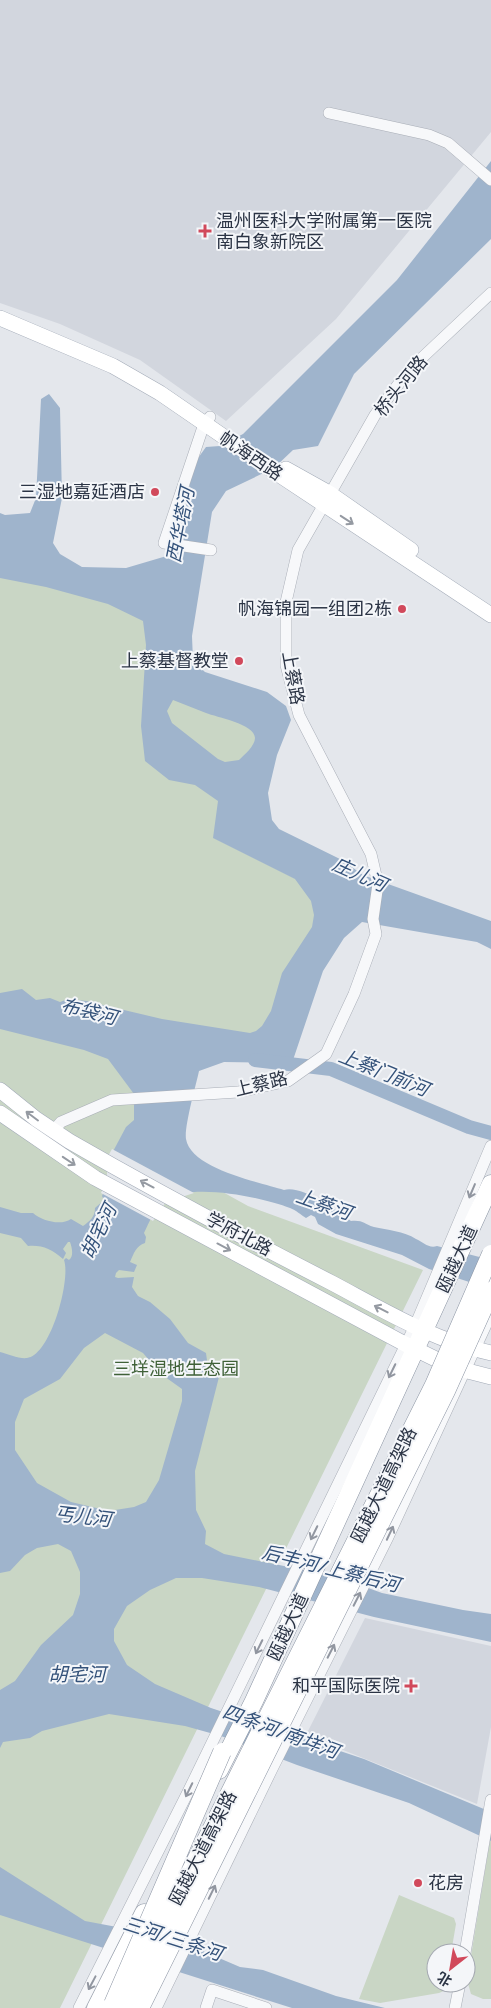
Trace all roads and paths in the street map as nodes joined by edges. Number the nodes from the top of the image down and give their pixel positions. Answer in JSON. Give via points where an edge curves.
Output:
{"nodes":[{"id":1,"x":329,"y":114,"type":"dead end"},
{"id":2,"x":491,"y":180,"type":"edge"},
{"id":3,"x":491,"y":294,"type":"edge"},
{"id":4,"x":0,"y":309,"type":"edge"},
{"id":5,"x":0,"y":318,"type":"edge"},
{"id":6,"x":207,"y":420,"type":"junction"},
{"id":7,"x":326,"y":499,"type":"junction"},
{"id":8,"x":211,"y":550,"type":"dead end"},
{"id":9,"x":491,"y":605,"type":"edge"},
{"id":10,"x":491,"y":616,"type":"edge"},
{"id":11,"x":0,"y":1090,"type":"edge"},
{"id":12,"x":0,"y":1113,"type":"edge"},
{"id":13,"x":53,"y":1131,"type":"junction"},
{"id":14,"x":491,"y":1146,"type":"edge"},
{"id":15,"x":491,"y":1184,"type":"edge"},
{"id":16,"x":491,"y":1254,"type":"edge"},
{"id":17,"x":491,"y":1280,"type":"edge"},
{"id":18,"x":488,"y":1302,"type":"edge"},
{"id":19,"x":419,"y":1328,"type":"junction"},
{"id":20,"x":410,"y":1346,"type":"junction"},
{"id":21,"x":468,"y":1348,"type":"junction"},
{"id":22,"x":491,"y":1353,"type":"edge"},
{"id":23,"x":459,"y":1369,"type":"junction"},
{"id":24,"x":491,"y":1377,"type":"edge"},
{"id":25,"x":310,"y":1561,"type":"junction"},
{"id":26,"x":289,"y":1605,"type":"junction"},
{"id":27,"x":244,"y":1701,"type":"junction"},
{"id":28,"x":491,"y":1800,"type":"edge"},
{"id":29,"x":134,"y":1917,"type":"junction"},
{"id":30,"x":183,"y":1933,"type":"junction"},
{"id":31,"x":467,"y":1943,"type":"edge"},
{"id":32,"x":112,"y":1960,"type":"junction"},
{"id":33,"x":458,"y":1993,"type":"edge"},
{"id":34,"x":79,"y":2008,"type":"edge"},
{"id":35,"x":96,"y":2008,"type":"edge"},
{"id":36,"x":111,"y":2008,"type":"edge"},
{"id":37,"x":122,"y":2008,"type":"edge"},
{"id":38,"x":138,"y":2008,"type":"edge"},
{"id":39,"x":156,"y":2008,"type":"edge"},
{"id":40,"x":206,"y":2008,"type":"edge"},
{"id":41,"x":266,"y":2008,"type":"edge"},
{"id":42,"x":455,"y":2008,"type":"edge"}],
"edges":[{"from":1,"to":2,"type":"street","via":[[448,143]]},
{"from":3,"to":7,"type":"street","name":"桥头河路","via":[[409,370],[375,415]]},
{"from":4,"to":6,"type":"main road","name":"帆海西路","via":[[117,358],[165,385]]},
{"from":5,"to":6,"type":"main road","name":"帆海西路","via":[[113,366]]},
{"from":6,"to":7,"type":"main road","name":"帆海西路"},
{"from":6,"to":8,"type":"street","via":[[164,543]]},
{"from":7,"to":9,"type":"main road","name":"帆海西路"},
{"from":7,"to":10,"type":"main road","name":"帆海西路","one_way":true},
{"from":7,"to":13,"type":"street","name":"上蔡路","via":[[298,550],[286,602],[286,665],[299,715],[372,854],[378,884],[373,919],[376,934],[354,994],[326,1054],[288,1081],[238,1092],[112,1100],[61,1122]]},
{"from":13,"to":11,"type":"main road","name":"学府北路","one_way":true},
{"from":12,"to":20,"type":"main road","name":"学府北路","one_way":true,"via":[[95,1178]]},
{"from":19,"to":13,"type":"main road","name":"学府北路","one_way":true},
{"from":14,"to":19,"type":"street","one_way":true},
{"from":15,"to":19,"type":"highway","name":"瓯越大道","via":[[444,1286]]},
{"from":16,"to":37,"type":"highway","name":"瓯越大道高架路","bridge":true,"via":[[434,1384]]},
{"from":17,"to":18,"type":"highway","name":"瓯越大道"},
{"from":18,"to":21,"type":"highway","name":"瓯越大道"},
{"from":38,"to":18,"type":"highway","name":"瓯越大道高架路","one_way":true,"bridge":true},
{"from":19,"to":20,"type":"highway","name":"瓯越大道"},
{"from":19,"to":21,"type":"main road","name":"学府北路"},
{"from":20,"to":23,"type":"main road","name":"学府北路"},
{"from":20,"to":25,"type":"street","one_way":true},
{"from":20,"to":25,"type":"highway","name":"瓯越大道","via":[[382,1421]]},
{"from":21,"to":22,"type":"main road","name":"学府北路"},
{"from":21,"to":23,"type":"highway","name":"瓯越大道"},
{"from":23,"to":24,"type":"main road","name":"学府北路"},
{"from":23,"to":30,"type":"highway","name":"瓯越大道","bridge":true,"via":[[367,1541],[360,1576]]},
{"from":25,"to":26,"type":"highway","name":"瓯越大道"},
{"from":26,"to":27,"type":"highway","name":"瓯越大道"},
{"from":26,"to":27,"type":"street","one_way":true},
{"from":27,"to":29,"type":"street","one_way":true,"via":[[210,1746]]},
{"from":27,"to":29,"type":"highway","name":"瓯越大道","via":[[229,1752]]},
{"from":27,"to":36,"type":"highway","bridge":true},
{"from":28,"to":31,"type":"street"},
{"from":29,"to":32,"type":"highway","name":"瓯越大道"},
{"from":30,"to":38,"type":"highway","name":"瓯越大道","bridge":true,"via":[[153,1974]]},
{"from":30,"to":39,"type":"street","via":[[172,1978]]},
{"from":32,"to":34,"type":"street","one_way":true},
{"from":32,"to":35,"type":"highway","name":"瓯越大道"},
{"from":33,"to":42,"type":"street"},
{"from":40,"to":41,"type":"street","via":[[212,1990]]}]}
